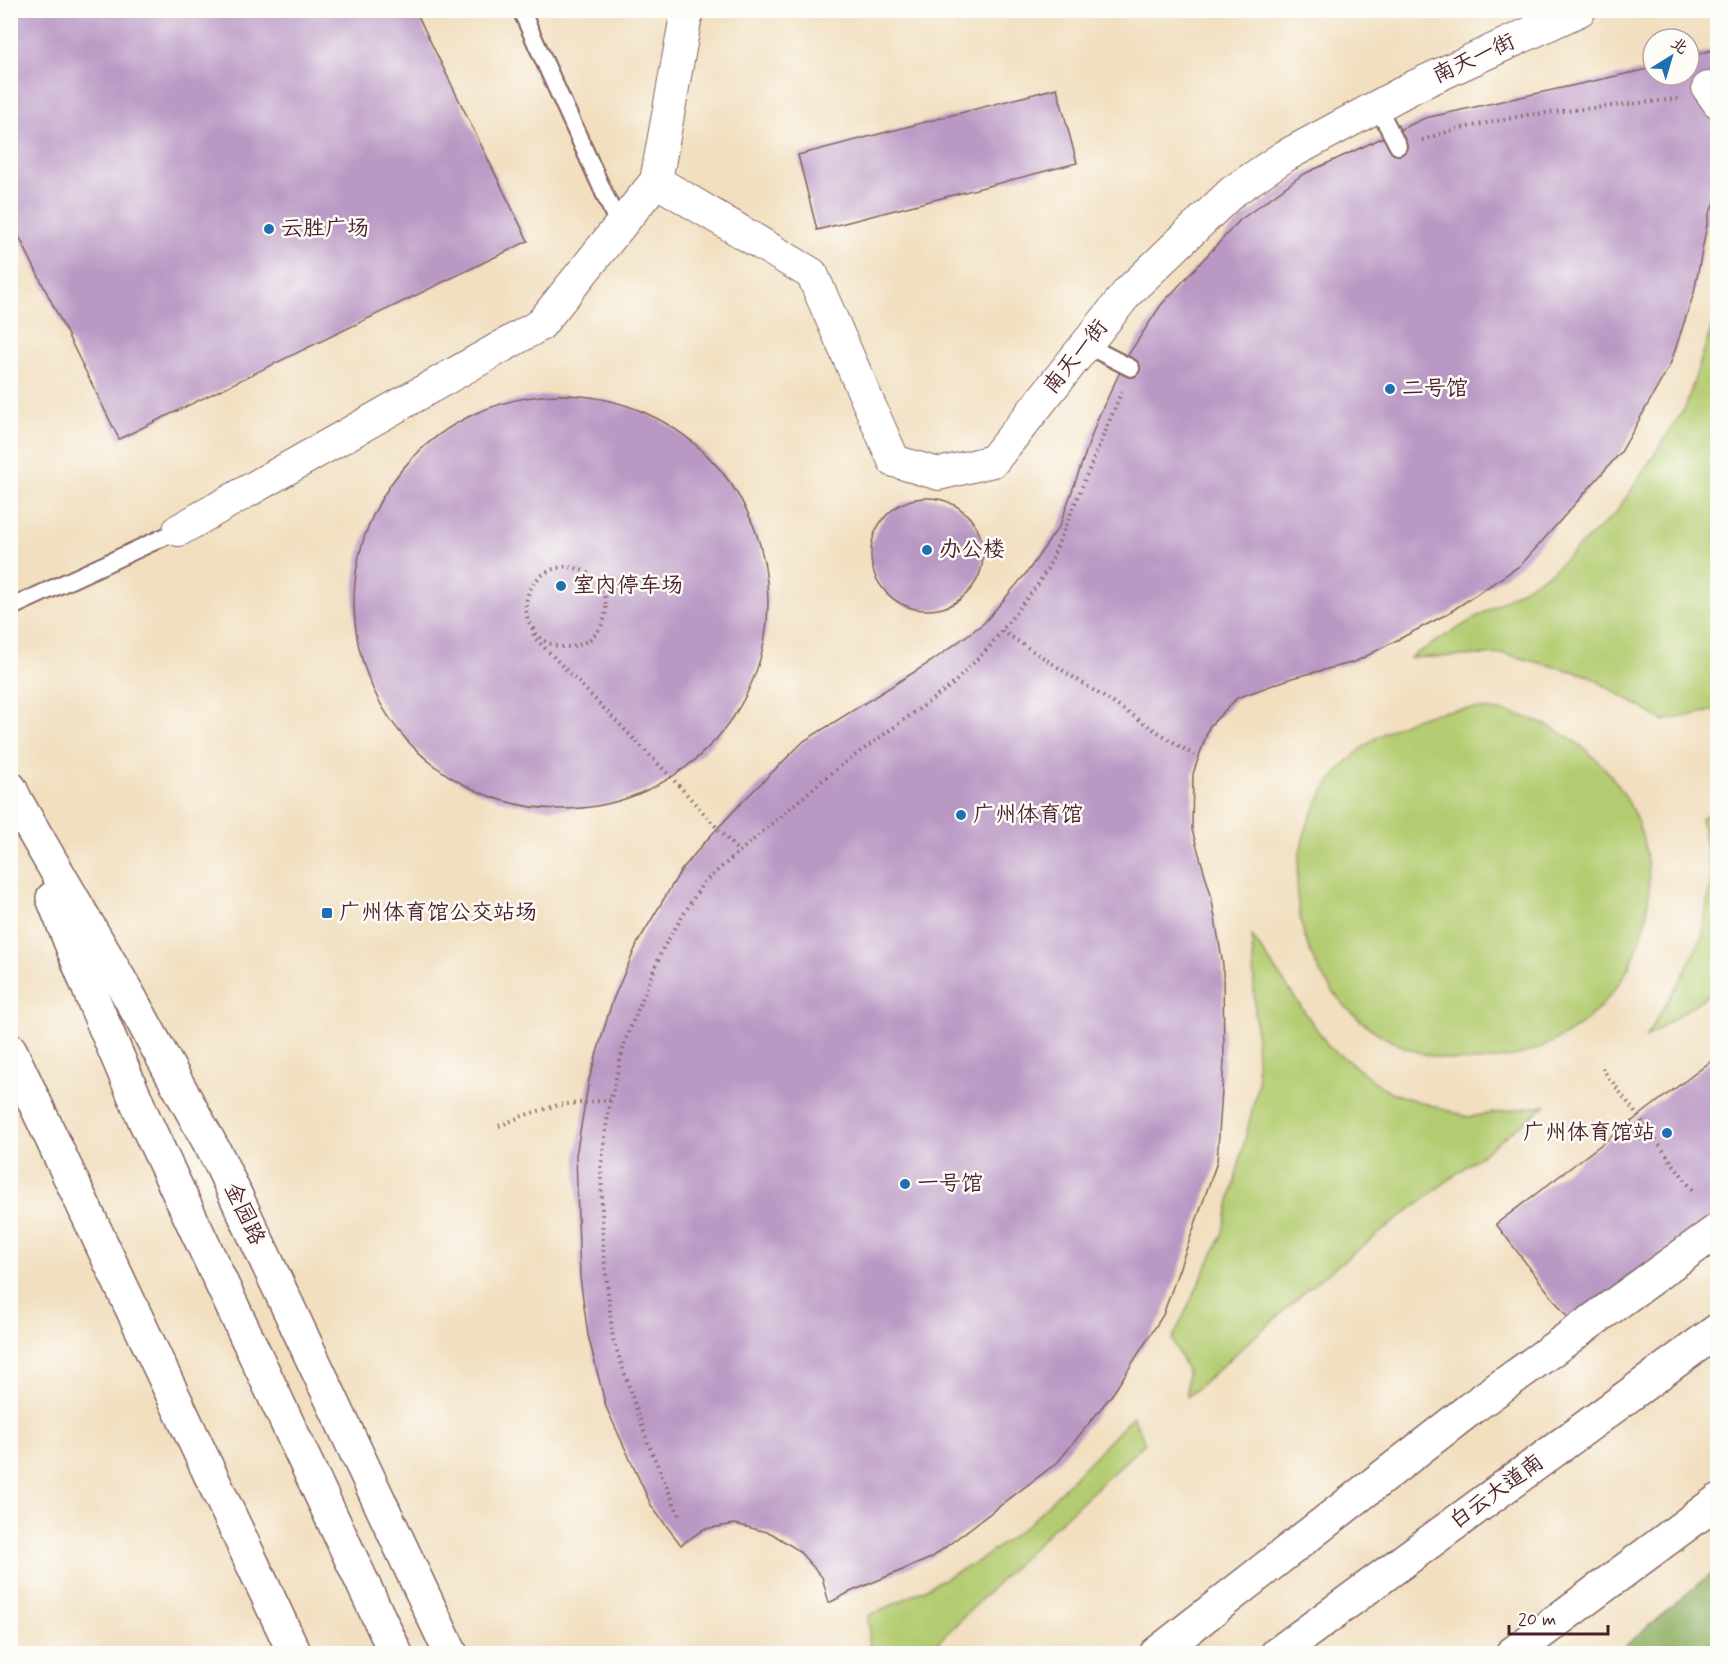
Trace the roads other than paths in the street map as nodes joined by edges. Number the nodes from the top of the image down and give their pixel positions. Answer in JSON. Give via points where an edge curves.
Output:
{"nodes":[{"id":1,"x":521,"y":10,"type":"edge"},
{"id":2,"x":687,"y":10,"type":"edge"},
{"id":3,"x":1580,"y":10,"type":"edge"},
{"id":4,"x":1377,"y":106,"type":"junction"},
{"id":5,"x":1398,"y":146,"type":"road end"},
{"id":6,"x":656,"y":181,"type":"junction"},
{"id":7,"x":620,"y":226,"type":"junction"},
{"id":8,"x":1086,"y":345,"type":"junction"},
{"id":9,"x":1131,"y":368,"type":"road end"},
{"id":10,"x":179,"y":530,"type":"joint"},
{"id":11,"x":10,"y":608,"type":"edge"},
{"id":12,"x":13,"y":795,"type":"edge"},
{"id":13,"x":10,"y":1050,"type":"edge"},
{"id":14,"x":25,"y":1113,"type":"edge"},
{"id":15,"x":1718,"y":1230,"type":"edge"},
{"id":16,"x":1718,"y":1330,"type":"edge"},
{"id":17,"x":1718,"y":1501,"type":"edge"},
{"id":18,"x":295,"y":1653,"type":"edge"},
{"id":19,"x":396,"y":1653,"type":"edge"},
{"id":20,"x":451,"y":1653,"type":"edge"},
{"id":21,"x":1156,"y":1653,"type":"edge"},
{"id":22,"x":1277,"y":1653,"type":"edge"},
{"id":23,"x":1512,"y":1653,"type":"edge"}],
"edges":[{"from":1,"to":7,"type":"lane"},
{"from":2,"to":6,"type":"street"},
{"from":3,"to":4,"type":"street","name":"南天一街"},
{"from":4,"to":5,"type":"lane"},
{"from":4,"to":8,"type":"street","name":"南天一街","via":[[1286,156],[1232,192],[1128,292]]},
{"from":6,"to":7,"type":"street"},
{"from":6,"to":8,"type":"street","name":"南天一街","via":[[812,274],[894,461],[939,474],[993,461]]},
{"from":7,"to":10,"type":"street","via":[[540,325]]},
{"from":8,"to":9,"type":"lane"},
{"from":10,"to":11,"type":"lane"},
{"from":12,"to":19,"type":"main road","via":[[94,1004],[145,1121]]},
{"from":12,"to":20,"type":"main road","name":"金园路","via":[[219,1160]]},
{"from":13,"to":14,"type":"main road"},
{"from":14,"to":18,"type":"main road"},
{"from":15,"to":21,"type":"main road","via":[[1470,1409]]},
{"from":16,"to":22,"type":"main road","name":"白云大道南"},
{"from":17,"to":23,"type":"main road"}]}
